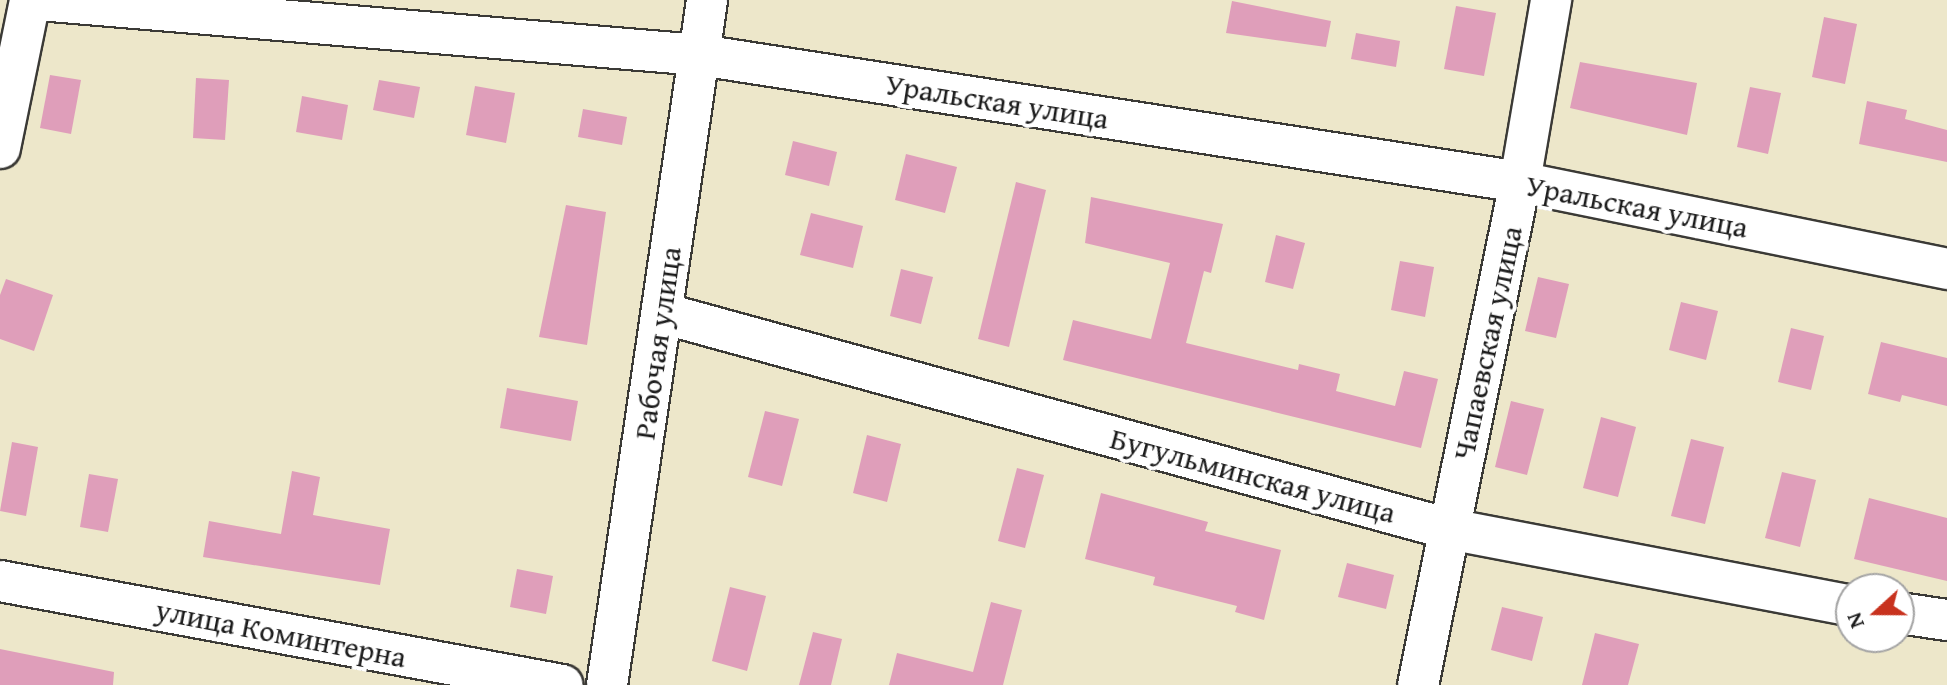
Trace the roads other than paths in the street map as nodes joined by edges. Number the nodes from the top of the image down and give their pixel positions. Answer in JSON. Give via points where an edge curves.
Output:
{"nodes":[{"id":1,"x":30,"y":0,"type":"edge"},
{"id":2,"x":39,"y":0,"type":"edge"},
{"id":3,"x":707,"y":0,"type":"edge"},
{"id":4,"x":1551,"y":0,"type":"edge"},
{"id":5,"x":700,"y":55,"type":"junction"},
{"id":6,"x":0,"y":148,"type":"edge"},
{"id":7,"x":1520,"y":182,"type":"junction"},
{"id":8,"x":1947,"y":269,"type":"edge"},
{"id":9,"x":662,"y":313,"type":"junction"},
{"id":10,"x":1449,"y":529,"type":"junction"},
{"id":11,"x":0,"y":581,"type":"edge"},
{"id":12,"x":1835,"y":603,"type":"edge"},
{"id":13,"x":1915,"y":615,"type":"edge"},
{"id":14,"x":1947,"y":620,"type":"edge"},
{"id":15,"x":562,"y":685,"type":"edge"},
{"id":16,"x":607,"y":685,"type":"edge"},
{"id":17,"x":1418,"y":685,"type":"edge"}],
"edges":[{"from":1,"to":6,"type":"street"},
{"from":2,"to":5,"type":"street","name":"Уральская улица"},
{"from":3,"to":5,"type":"street","name":"Рабочая улица"},
{"from":4,"to":7,"type":"street","name":"Чапаевская улица"},
{"from":5,"to":7,"type":"street","name":"Уральская улица"},
{"from":5,"to":9,"type":"street","name":"Рабочая улица"},
{"from":7,"to":8,"type":"street","name":"Уральская улица"},
{"from":7,"to":10,"type":"street","name":"Чапаевская улица"},
{"from":9,"to":10,"type":"street","name":"Бугульминская улица"},
{"from":9,"to":16,"type":"street","name":"Рабочая улица"},
{"from":10,"to":12,"type":"street","name":"Бугульминская улица"},
{"from":10,"to":17,"type":"street","name":"Чапаевская улица"},
{"from":11,"to":15,"type":"street","name":"улица Коминтерна"},
{"from":13,"to":14,"type":"street"}]}
